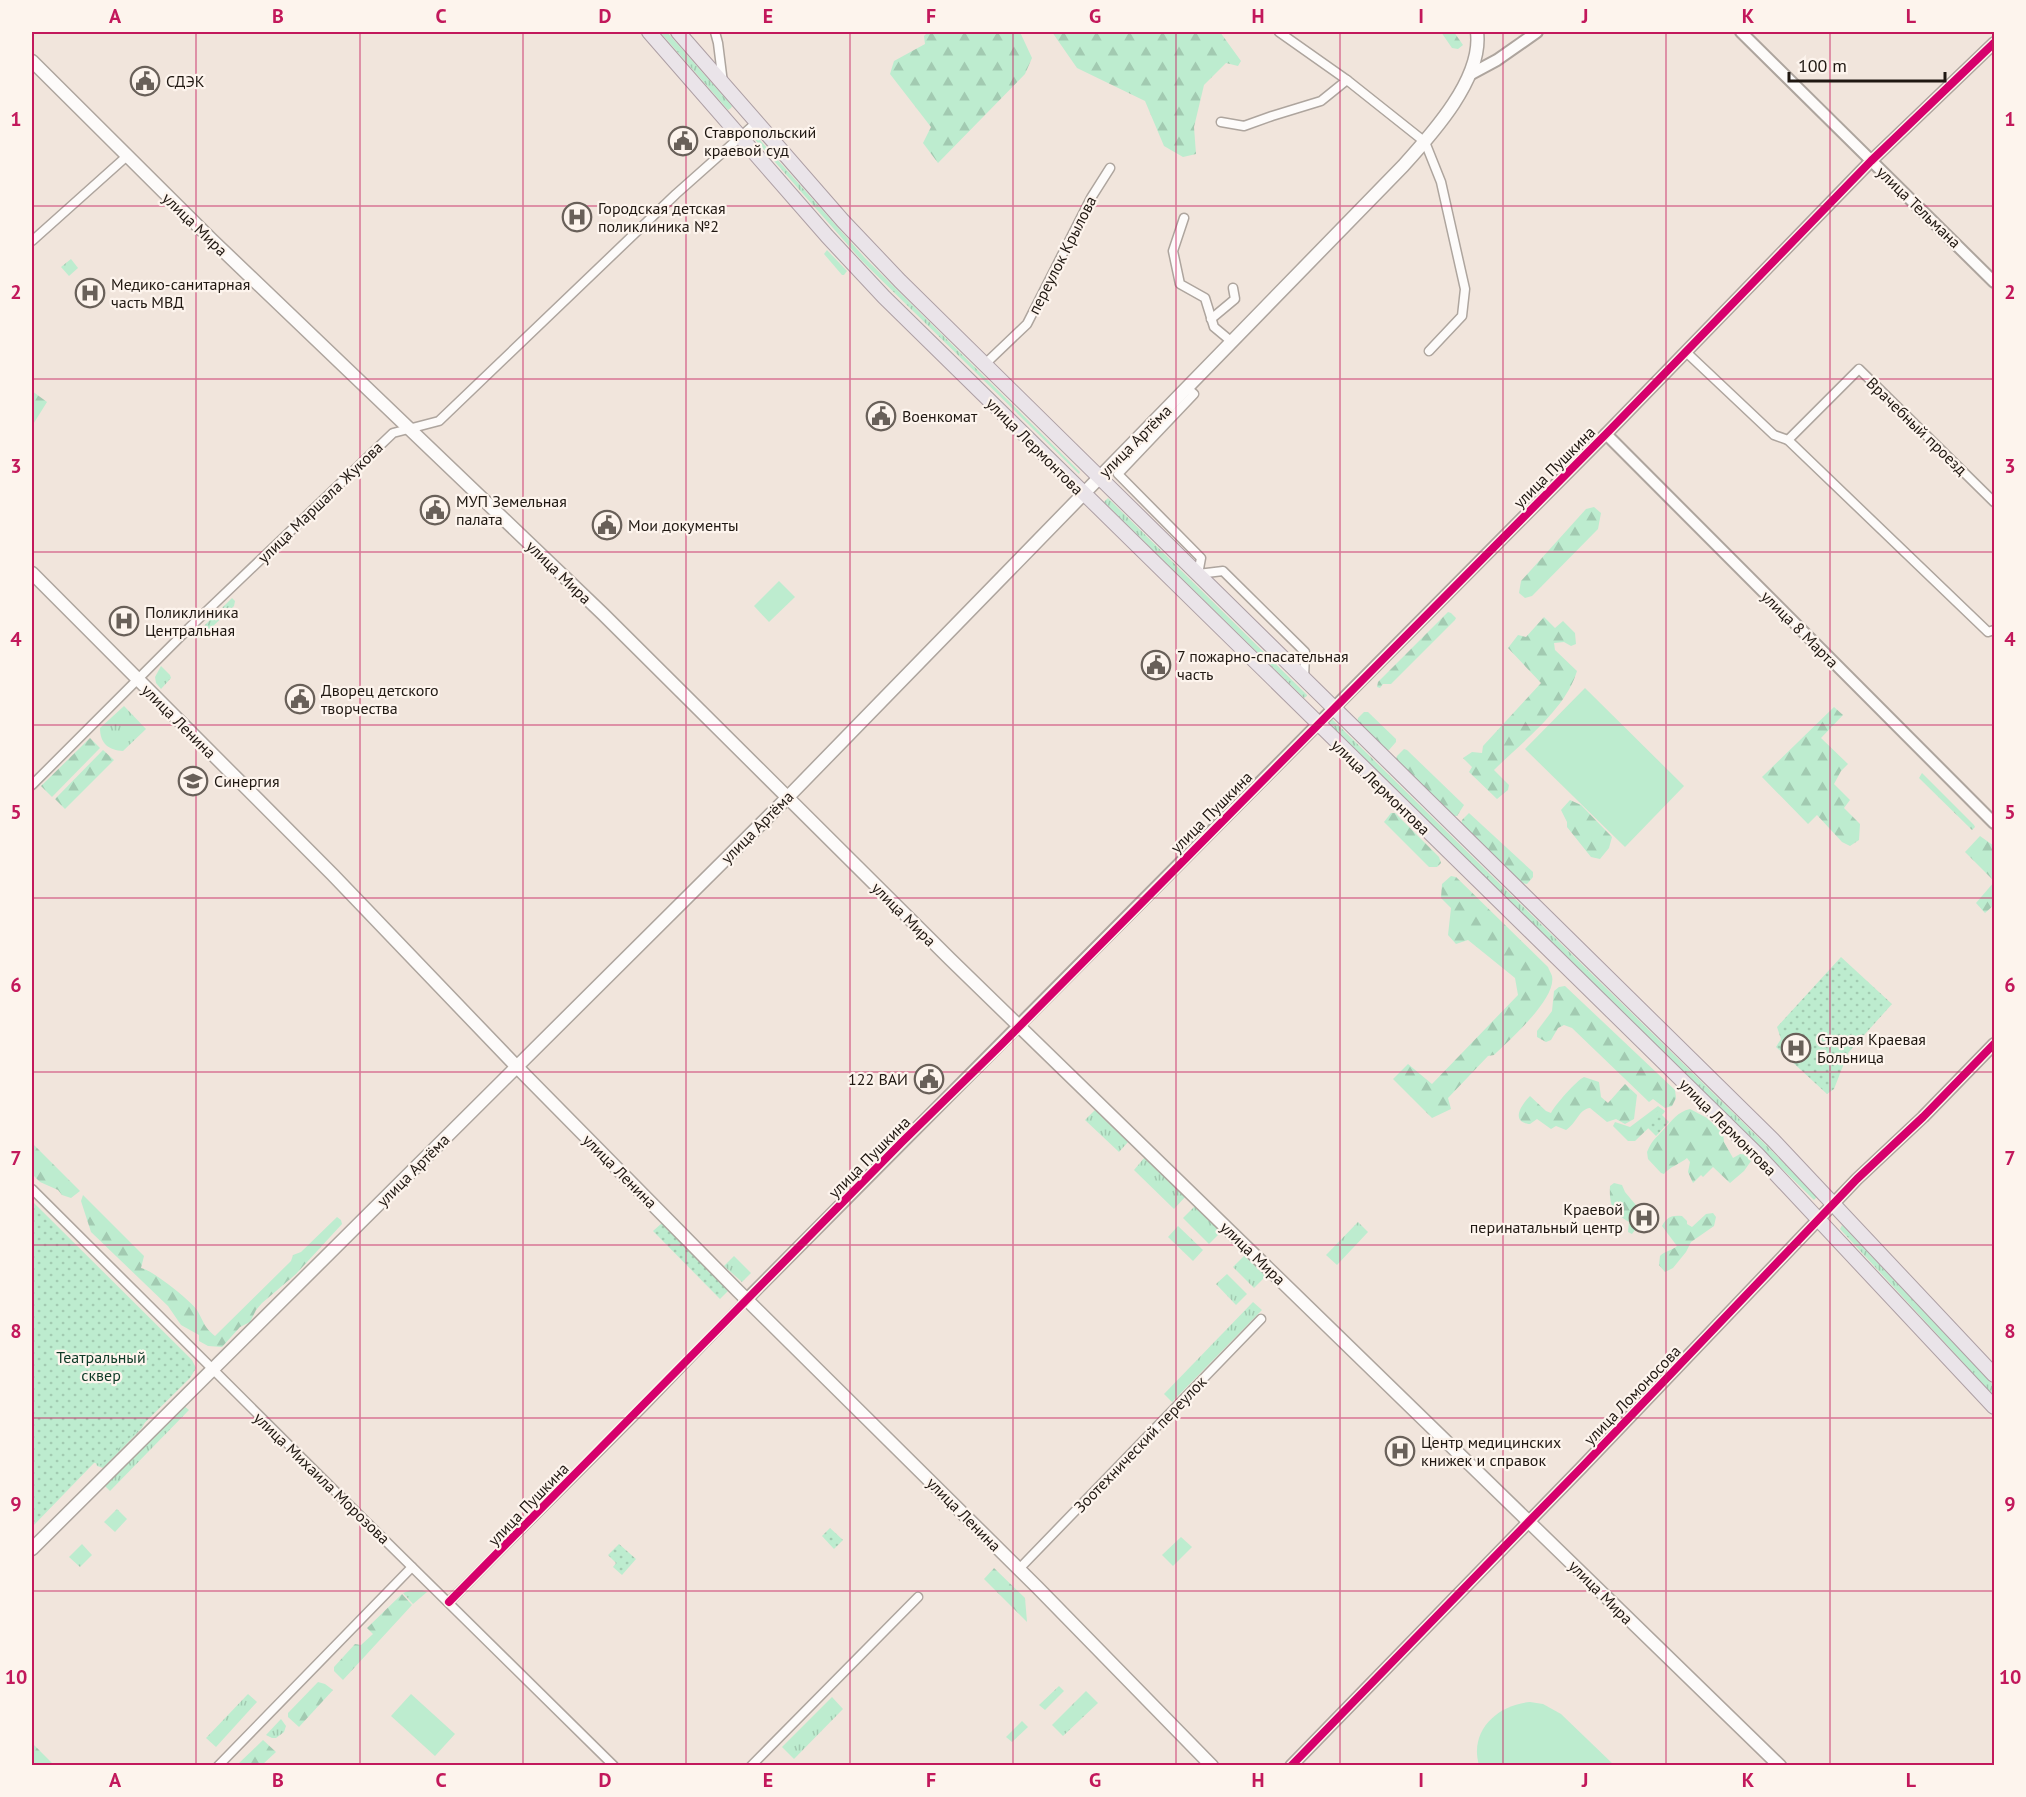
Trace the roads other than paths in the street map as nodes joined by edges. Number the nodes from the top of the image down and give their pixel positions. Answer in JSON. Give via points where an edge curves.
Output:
{"nodes":[{"id":1,"x":649,"y":32,"type":"edge"},
{"id":2,"x":678,"y":32,"type":"edge"},
{"id":3,"x":715,"y":32,"type":"edge"},
{"id":4,"x":1279,"y":32,"type":"edge"},
{"id":5,"x":1477,"y":32,"type":"edge"},
{"id":6,"x":1537,"y":32,"type":"edge"},
{"id":7,"x":1742,"y":32,"type":"edge"},
{"id":8,"x":1995,"y":43,"type":"edge"},
{"id":9,"x":32,"y":61,"type":"edge"},
{"id":10,"x":1471,"y":74,"type":"junction"},
{"id":11,"x":1347,"y":80,"type":"junction"},
{"id":12,"x":723,"y":83,"type":"junction"},
{"id":13,"x":757,"y":122,"type":"junction"},
{"id":14,"x":1221,"y":122,"type":"dead end"},
{"id":15,"x":741,"y":136,"type":"junction"},
{"id":16,"x":1425,"y":142,"type":"junction"},
{"id":17,"x":127,"y":156,"type":"junction"},
{"id":18,"x":1871,"y":160,"type":"junction"},
{"id":19,"x":1110,"y":168,"type":"dead end"},
{"id":20,"x":1184,"y":218,"type":"dead end"},
{"id":21,"x":32,"y":241,"type":"edge"},
{"id":22,"x":1995,"y":282,"type":"edge"},
{"id":23,"x":1233,"y":288,"type":"dead end"},
{"id":24,"x":1212,"y":319,"type":"junction"},
{"id":25,"x":1232,"y":342,"type":"junction"},
{"id":26,"x":1429,"y":351,"type":"dead end"},
{"id":27,"x":1686,"y":352,"type":"junction"},
{"id":28,"x":984,"y":365,"type":"junction"},
{"id":29,"x":1187,"y":388,"type":"junction"},
{"id":30,"x":409,"y":428,"type":"junction"},
{"id":31,"x":1606,"y":434,"type":"junction"},
{"id":32,"x":1788,"y":440,"type":"junction"},
{"id":33,"x":1099,"y":478,"type":"junction"},
{"id":34,"x":1083,"y":494,"type":"junction"},
{"id":35,"x":1995,"y":502,"type":"edge"},
{"id":36,"x":32,"y":573,"type":"edge"},
{"id":37,"x":1198,"y":574,"type":"junction"},
{"id":38,"x":1995,"y":630,"type":"edge"},
{"id":39,"x":1304,"y":679,"type":"junction"},
{"id":40,"x":138,"y":680,"type":"junction"},
{"id":41,"x":1333,"y":708,"type":"junction"},
{"id":42,"x":1317,"y":723,"type":"junction"},
{"id":43,"x":32,"y":785,"type":"edge"},
{"id":44,"x":788,"y":798,"type":"junction"},
{"id":45,"x":1995,"y":823,"type":"edge"},
{"id":46,"x":1019,"y":1025,"type":"junction"},
{"id":47,"x":1995,"y":1044,"type":"edge"},
{"id":48,"x":517,"y":1066,"type":"junction"},
{"id":49,"x":32,"y":1189,"type":"edge"},
{"id":50,"x":1834,"y":1203,"type":"junction"},
{"id":51,"x":1820,"y":1219,"type":"junction"},
{"id":52,"x":747,"y":1299,"type":"junction"},
{"id":53,"x":1261,"y":1319,"type":"dead end"},
{"id":54,"x":212,"y":1369,"type":"junction"},
{"id":55,"x":1995,"y":1375,"type":"edge"},
{"id":56,"x":1995,"y":1407,"type":"edge"},
{"id":57,"x":1529,"y":1521,"type":"junction"},
{"id":58,"x":32,"y":1550,"type":"edge"},
{"id":59,"x":412,"y":1567,"type":"junction"},
{"id":60,"x":1019,"y":1569,"type":"junction"},
{"id":61,"x":918,"y":1597,"type":"dead end"},
{"id":62,"x":449,"y":1602,"type":"junction"},
{"id":63,"x":218,"y":1766,"type":"edge"},
{"id":64,"x":614,"y":1766,"type":"edge"},
{"id":65,"x":751,"y":1766,"type":"edge"},
{"id":66,"x":1212,"y":1766,"type":"edge"},
{"id":67,"x":1291,"y":1766,"type":"edge"},
{"id":68,"x":1780,"y":1766,"type":"edge"}],
"edges":[{"from":1,"to":15,"type":"main road","name":"улица Лермонтова"},
{"from":2,"to":12,"type":"main road","name":"улица Лермонтова"},
{"from":3,"to":12,"type":"street"},
{"from":4,"to":11,"type":"street"},
{"from":5,"to":10,"type":"main road","name":"улица Артёма"},
{"from":6,"to":10,"type":"street"},
{"from":7,"to":18,"type":"street","name":"улица Тельмана"},
{"from":8,"to":18,"type":"street","name":"улица Пушкина"},
{"from":9,"to":17,"type":"main road","name":"улица Мира"},
{"from":10,"to":16,"type":"main road","name":"улица Артёма"},
{"from":11,"to":14,"type":"street","via":[[1321,101],[1244,126]]},
{"from":11,"to":16,"type":"street"},
{"from":12,"to":13,"type":"main road","name":"улица Лермонтова"},
{"from":13,"to":15,"type":"street","name":"улица Маршала Жукова"},
{"from":13,"to":28,"type":"main road","name":"улица Лермонтова","via":[[864,244]]},
{"from":15,"to":30,"type":"street","name":"улица Маршала Жукова","via":[[438,422]]},
{"from":15,"to":34,"type":"main road","name":"улица Лермонтова","via":[[864,276]]},
{"from":16,"to":25,"type":"main road","name":"улица Артёма"},
{"from":16,"to":26,"type":"street","via":[[1441,182],[1465,289],[1462,316]]},
{"from":17,"to":21,"type":"street"},
{"from":17,"to":30,"type":"main road","name":"улица Мира"},
{"from":18,"to":22,"type":"street","name":"улица Тельмана"},
{"from":18,"to":27,"type":"street","name":"улица Пушкина"},
{"from":19,"to":28,"type":"street","name":"переулок Крылова","via":[[1026,324]]},
{"from":20,"to":24,"type":"street","via":[[1173,252],[1180,284],[1205,298]]},
{"from":23,"to":24,"type":"street","via":[[1235,299]]},
{"from":24,"to":25,"type":"street","via":[[1214,327]]},
{"from":25,"to":29,"type":"main road","name":"улица Артёма"},
{"from":27,"to":31,"type":"street","name":"улица Пушкина"},
{"from":27,"to":32,"type":"street","via":[[1774,435]]},
{"from":28,"to":33,"type":"main road","name":"улица Лермонтова"},
{"from":29,"to":33,"type":"main road","name":"улица Артёма"},
{"from":29,"to":37,"type":"street","via":[[1194,394],[1118,474],[1201,558]]},
{"from":30,"to":40,"type":"street","name":"улица Маршала Жукова","via":[[393,433]]},
{"from":30,"to":44,"type":"main road","name":"улица Мира"},
{"from":31,"to":41,"type":"street","name":"улица Пушкина"},
{"from":31,"to":45,"type":"street","name":"улица 8 Марта"},
{"from":32,"to":35,"type":"street","name":"Врачебный проезд","via":[[1859,369]]},
{"from":32,"to":38,"type":"street","via":[[1988,632]]},
{"from":33,"to":34,"type":"main road","name":"улица Артёма"},
{"from":33,"to":37,"type":"main road","name":"улица Лермонтова"},
{"from":34,"to":42,"type":"main road","name":"улица Лермонтова"},
{"from":34,"to":44,"type":"main road","name":"улица Артёма"},
{"from":36,"to":40,"type":"main road","name":"улица Ленина"},
{"from":37,"to":39,"type":"main road","name":"улица Лермонтова"},
{"from":37,"to":39,"type":"street","via":[[1223,571],[1305,652]]},
{"from":39,"to":41,"type":"main road","name":"улица Лермонтова"},
{"from":40,"to":43,"type":"street","name":"улица Маршала Жукова"},
{"from":40,"to":48,"type":"main road","name":"улица Ленина"},
{"from":41,"to":42,"type":"street","name":"улица Пушкина"},
{"from":41,"to":50,"type":"main road","name":"улица Лермонтова"},
{"from":42,"to":46,"type":"street","name":"улица Пушкина"},
{"from":42,"to":51,"type":"main road","name":"улица Лермонтова"},
{"from":44,"to":46,"type":"main road","name":"улица Мира"},
{"from":44,"to":48,"type":"main road","name":"улица Артёма"},
{"from":46,"to":52,"type":"street","name":"улица Пушкина"},
{"from":46,"to":57,"type":"main road","name":"улица Мира"},
{"from":47,"to":50,"type":"street","name":"улица Ломоносова"},
{"from":48,"to":52,"type":"main road","name":"улица Ленина"},
{"from":48,"to":54,"type":"main road","name":"улица Артёма"},
{"from":49,"to":54,"type":"street","name":"улица Михаила Морозова"},
{"from":50,"to":51,"type":"street","name":"улица Ломоносова"},
{"from":50,"to":55,"type":"main road","name":"улица Лермонтова"},
{"from":51,"to":56,"type":"main road","name":"улица Лермонтова"},
{"from":51,"to":57,"type":"street","name":"улица Ломоносова"},
{"from":52,"to":60,"type":"main road","name":"улица Ленина"},
{"from":52,"to":62,"type":"street","name":"улица Пушкина"},
{"from":53,"to":60,"type":"street","name":"Зоотехнический переулок"},
{"from":54,"to":58,"type":"main road","name":"улица Артёма"},
{"from":54,"to":59,"type":"street","name":"улица Михаила Морозова"},
{"from":57,"to":67,"type":"street","name":"улица Ломоносова"},
{"from":57,"to":68,"type":"main road","name":"улица Мира"},
{"from":59,"to":62,"type":"street","name":"улица Михаила Морозова"},
{"from":59,"to":63,"type":"street"},
{"from":60,"to":66,"type":"main road","name":"улица Ленина"},
{"from":61,"to":65,"type":"street"},
{"from":62,"to":64,"type":"street","name":"улица Михаила Морозова"}]}
